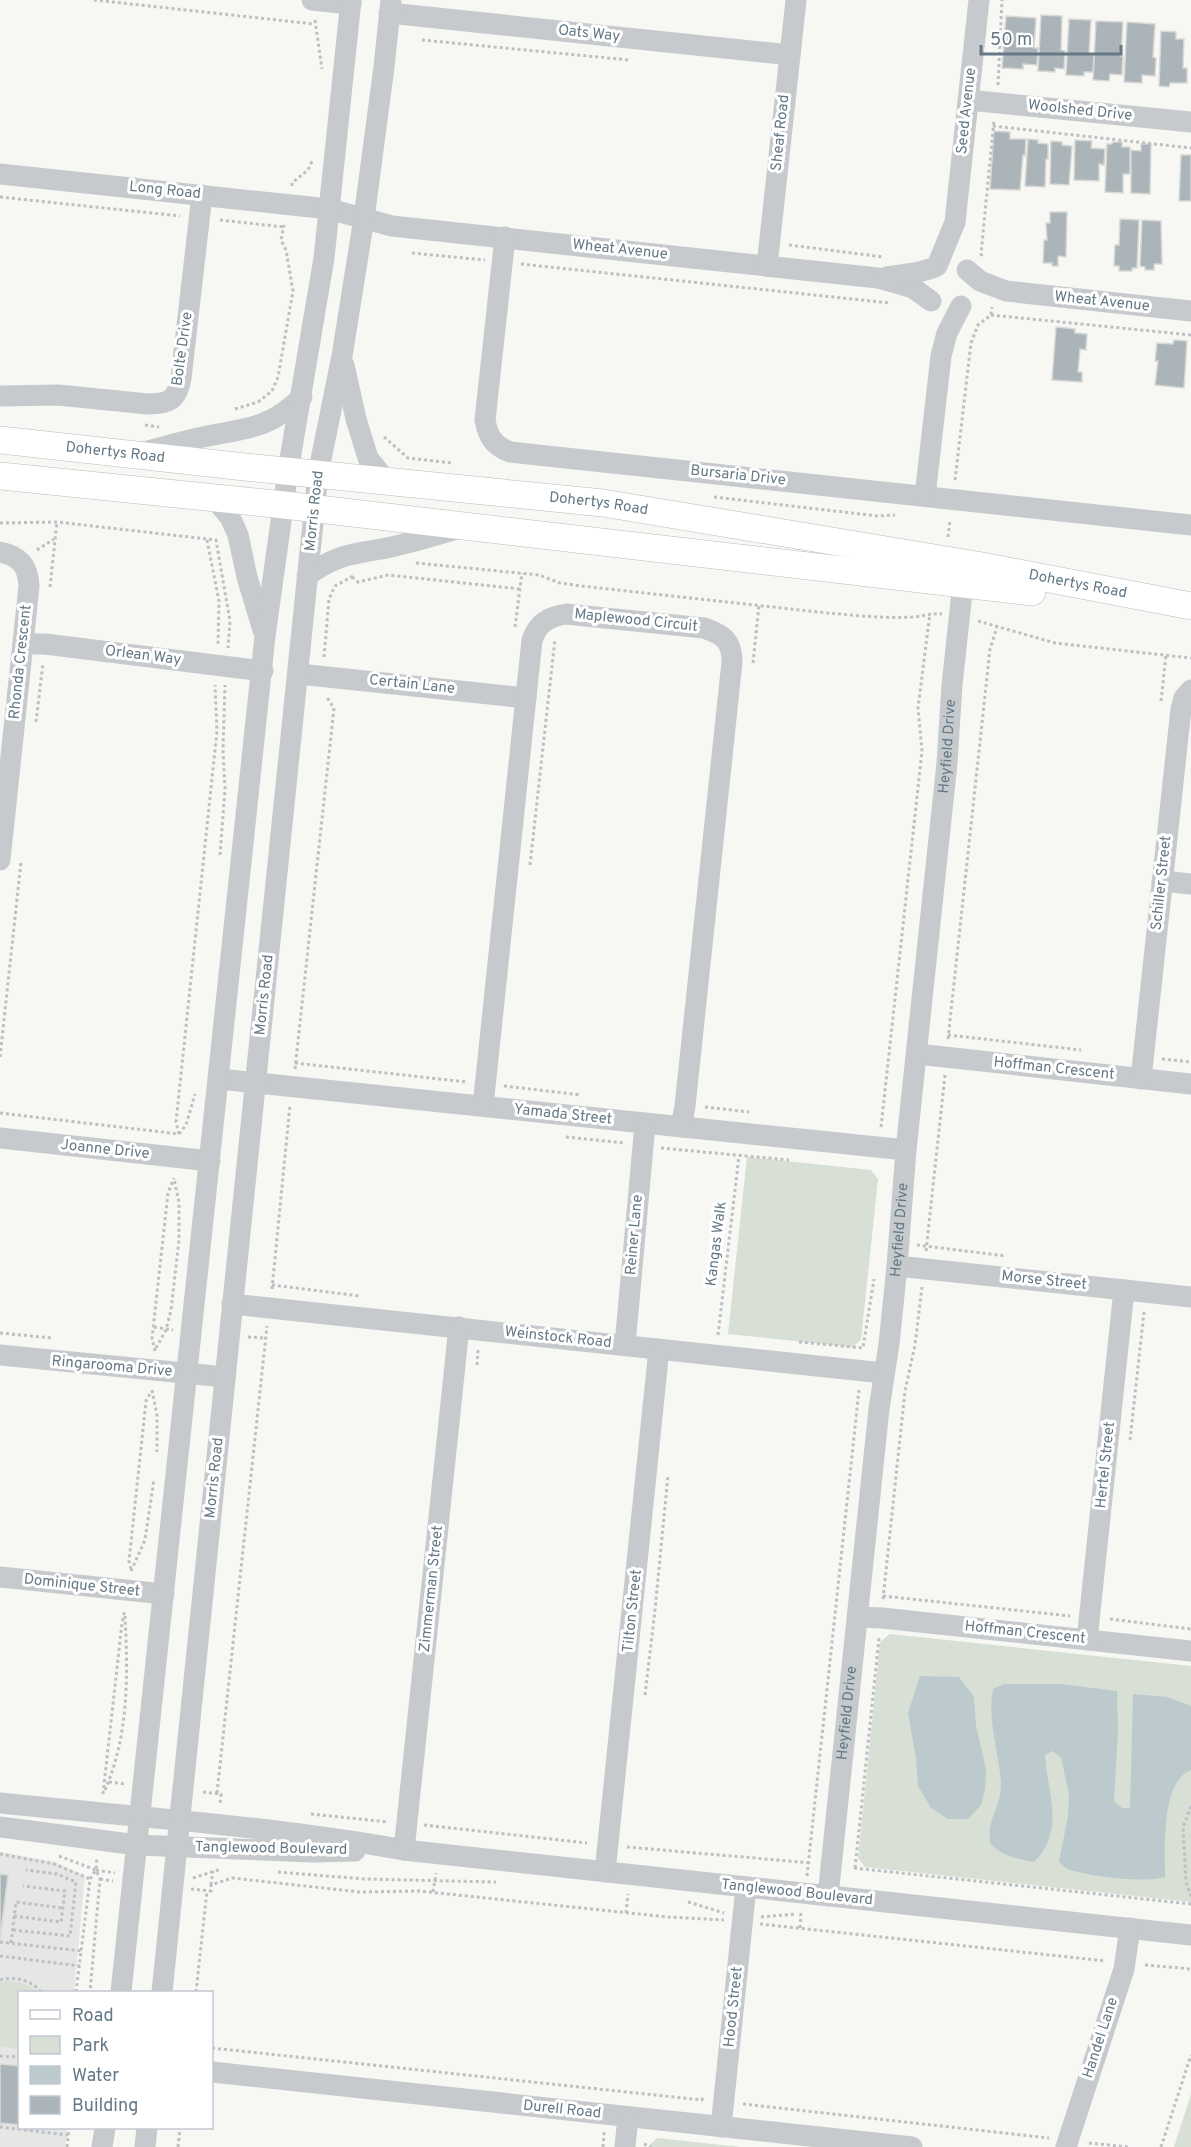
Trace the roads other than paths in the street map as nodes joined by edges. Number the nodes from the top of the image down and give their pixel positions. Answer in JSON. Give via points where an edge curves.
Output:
{"nodes":[{"id":1,"x":312,"y":0,"type":"edge"},
{"id":2,"x":796,"y":0,"type":"edge"},
{"id":3,"x":979,"y":0,"type":"edge"},
{"id":4,"x":351,"y":2,"type":"edge"},
{"id":5,"x":390,"y":6,"type":"edge"},
{"id":6,"x":790,"y":55,"type":"junction"},
{"id":7,"x":968,"y":100,"type":"junction"},
{"id":8,"x":1191,"y":122,"type":"edge"},
{"id":9,"x":0,"y":174,"type":"edge"},
{"id":10,"x":202,"y":195,"type":"junction"},
{"id":11,"x":329,"y":209,"type":"junction"},
{"id":12,"x":364,"y":218,"type":"junction"},
{"id":13,"x":955,"y":222,"type":"junction"},
{"id":14,"x":505,"y":237,"type":"junction"},
{"id":15,"x":767,"y":266,"type":"junction"},
{"id":16,"x":935,"y":267,"type":"junction"},
{"id":17,"x":966,"y":269,"type":"junction"},
{"id":18,"x":878,"y":278,"type":"junction"},
{"id":19,"x":1014,"y":292,"type":"junction"},
{"id":20,"x":932,"y":302,"type":"junction"},
{"id":21,"x":963,"y":305,"type":"junction"},
{"id":22,"x":1191,"y":311,"type":"edge"},
{"id":23,"x":342,"y":356,"type":"junction"},
{"id":24,"x":941,"y":356,"type":"junction"},
{"id":25,"x":0,"y":396,"type":"edge"},
{"id":26,"x":302,"y":397,"type":"junction"},
{"id":27,"x":0,"y":440,"type":"edge"},
{"id":28,"x":134,"y":454,"type":"junction"},
{"id":29,"x":288,"y":471,"type":"junction"},
{"id":30,"x":318,"y":474,"type":"junction"},
{"id":31,"x":0,"y":476,"type":"edge"},
{"id":32,"x":387,"y":482,"type":"junction"},
{"id":33,"x":925,"y":496,"type":"junction"},
{"id":34,"x":214,"y":498,"type":"junction"},
{"id":35,"x":284,"y":505,"type":"junction"},
{"id":36,"x":315,"y":508,"type":"junction"},
{"id":37,"x":1191,"y":525,"type":"edge"},
{"id":38,"x":464,"y":527,"type":"junction"},
{"id":39,"x":0,"y":552,"type":"edge"},
{"id":40,"x":964,"y":573,"type":"junction"},
{"id":41,"x":308,"y":576,"type":"junction"},
{"id":42,"x":1191,"y":606,"type":"edge"},
{"id":43,"x":1191,"y":613,"type":"edge"},
{"id":44,"x":265,"y":636,"type":"junction"},
{"id":45,"x":23,"y":644,"type":"junction"},
{"id":46,"x":262,"y":670,"type":"junction"},
{"id":47,"x":299,"y":674,"type":"junction"},
{"id":48,"x":1190,"y":690,"type":"edge"},
{"id":49,"x":526,"y":698,"type":"junction"},
{"id":50,"x":0,"y":860,"type":"edge"},
{"id":51,"x":1162,"y":881,"type":"junction"},
{"id":52,"x":1191,"y":884,"type":"edge"},
{"id":53,"x":917,"y":1054,"type":"junction"},
{"id":54,"x":1141,"y":1078,"type":"junction"},
{"id":55,"x":219,"y":1079,"type":"junction"},
{"id":56,"x":255,"y":1083,"type":"junction"},
{"id":57,"x":1191,"y":1084,"type":"edge"},
{"id":58,"x":483,"y":1106,"type":"junction"},
{"id":59,"x":645,"y":1124,"type":"junction"},
{"id":60,"x":681,"y":1127,"type":"junction"},
{"id":61,"x":0,"y":1138,"type":"edge"},
{"id":62,"x":906,"y":1150,"type":"junction"},
{"id":63,"x":210,"y":1161,"type":"junction"},
{"id":64,"x":897,"y":1266,"type":"junction"},
{"id":65,"x":1124,"y":1290,"type":"junction"},
{"id":66,"x":1191,"y":1297,"type":"edge"},
{"id":67,"x":232,"y":1304,"type":"junction"},
{"id":68,"x":459,"y":1327,"type":"junction"},
{"id":69,"x":625,"y":1345,"type":"junction"},
{"id":70,"x":659,"y":1349,"type":"junction"},
{"id":71,"x":0,"y":1355,"type":"edge"},
{"id":72,"x":883,"y":1373,"type":"junction"},
{"id":73,"x":187,"y":1374,"type":"junction"},
{"id":74,"x":225,"y":1377,"type":"junction"},
{"id":75,"x":0,"y":1577,"type":"edge"},
{"id":76,"x":164,"y":1594,"type":"junction"},
{"id":77,"x":858,"y":1617,"type":"junction"},
{"id":78,"x":1087,"y":1640,"type":"junction"},
{"id":79,"x":1191,"y":1651,"type":"edge"},
{"id":80,"x":0,"y":1803,"type":"edge"},
{"id":81,"x":140,"y":1817,"type":"junction"},
{"id":82,"x":180,"y":1821,"type":"junction"},
{"id":83,"x":0,"y":1827,"type":"edge"},
{"id":84,"x":137,"y":1845,"type":"junction"},
{"id":85,"x":177,"y":1847,"type":"junction"},
{"id":86,"x":404,"y":1850,"type":"junction"},
{"id":87,"x":605,"y":1872,"type":"junction"},
{"id":88,"x":746,"y":1887,"type":"junction"},
{"id":89,"x":828,"y":1896,"type":"junction"},
{"id":90,"x":1130,"y":1928,"type":"junction"},
{"id":91,"x":1191,"y":1935,"type":"edge"},
{"id":92,"x":121,"y":1991,"type":"edge"},
{"id":93,"x":162,"y":1991,"type":"edge"},
{"id":94,"x":213,"y":2072,"type":"edge"},
{"id":95,"x":628,"y":2117,"type":"junction"},
{"id":96,"x":721,"y":2127,"type":"junction"},
{"id":97,"x":105,"y":2129,"type":"edge"},
{"id":98,"x":147,"y":2129,"type":"edge"},
{"id":99,"x":1067,"y":2144,"type":"edge"},
{"id":100,"x":635,"y":2145,"type":"edge"},
{"id":101,"x":901,"y":2146,"type":"edge"},
{"id":102,"x":102,"y":2147,"type":"edge"},
{"id":103,"x":145,"y":2147,"type":"edge"}],
"edges":[{"from":1,"to":4,"type":"street"},
{"from":2,"to":6,"type":"street","name":"Sheaf Road"},
{"from":3,"to":7,"type":"street","name":"Seed Avenue"},
{"from":4,"to":11,"type":"street","name":"Morris Road"},
{"from":5,"to":6,"type":"street","name":"Oats Way"},
{"from":5,"to":12,"type":"street","name":"Morris Road"},
{"from":6,"to":15,"type":"street","name":"Sheaf Road"},
{"from":7,"to":8,"type":"street","name":"Woolshed Drive"},
{"from":7,"to":13,"type":"street","name":"Seed Avenue"},
{"from":9,"to":10,"type":"street","name":"Long Road"},
{"from":10,"to":11,"type":"street","name":"Long Road"},
{"from":10,"to":25,"type":"street","name":"Bolte Drive","via":[[181,378],[172,400],[148,404],[58,395]]},
{"from":11,"to":12,"type":"street","name":"Long Road"},
{"from":11,"to":26,"type":"street","name":"Morris Road"},
{"from":12,"to":14,"type":"street","name":"Wheat Avenue","via":[[392,226]]},
{"from":12,"to":23,"type":"street","name":"Morris Road"},
{"from":13,"to":16,"type":"street","name":"Seed Avenue"},
{"from":13,"to":17,"type":"street","name":"Seed Avenue"},
{"from":14,"to":15,"type":"street","name":"Wheat Avenue"},
{"from":14,"to":33,"type":"street","name":"Bursaria Drive","via":[[485,420],[492,441],[500,448]]},
{"from":15,"to":18,"type":"street","name":"Wheat Avenue"},
{"from":16,"to":17,"type":"street","via":[[947,262]]},
{"from":16,"to":18,"type":"street","name":"Wheat Avenue"},
{"from":16,"to":20,"type":"street","via":[[925,288]]},
{"from":17,"to":19,"type":"street","name":"Wheat Avenue","via":[[980,281]]},
{"from":17,"to":21,"type":"street","via":[[972,291]]},
{"from":18,"to":20,"type":"street","name":"Wheat Avenue","via":[[913,288]]},
{"from":19,"to":21,"type":"street","name":"Wheat Avenue","via":[[981,297]]},
{"from":19,"to":22,"type":"street","name":"Wheat Avenue"},
{"from":20,"to":21,"type":"street","via":[[944,309]]},
{"from":20,"to":24,"type":"street"},
{"from":21,"to":24,"type":"street","via":[[947,333]]},
{"from":23,"to":30,"type":"street","name":"Morris Road"},
{"from":23,"to":32,"type":"street","via":[[368,458]]},
{"from":24,"to":33,"type":"street"},
{"from":26,"to":28,"type":"street","via":[[286,412],[258,427]]},
{"from":26,"to":29,"type":"street","name":"Morris Road"},
{"from":27,"to":28,"type":"main road","name":"Dohertys Road"},
{"from":28,"to":29,"type":"main road","name":"Dohertys Road"},
{"from":29,"to":30,"type":"main road","name":"Dohertys Road"},
{"from":29,"to":35,"type":"street","name":"Morris Road"},
{"from":30,"to":32,"type":"main road","name":"Dohertys Road"},
{"from":30,"to":36,"type":"street","name":"Morris Road"},
{"from":31,"to":34,"type":"main road","name":"Dohertys Road"},
{"from":32,"to":40,"type":"main road","name":"Dohertys Road","via":[[603,503]]},
{"from":33,"to":37,"type":"street","name":"Bursaria Drive"},
{"from":34,"to":35,"type":"main road","name":"Dohertys Road"},
{"from":34,"to":44,"type":"street","via":[[230,517],[238,535]]},
{"from":35,"to":36,"type":"main road","name":"Dohertys Road"},
{"from":35,"to":44,"type":"street","name":"Morris Road"},
{"from":36,"to":38,"type":"main road","name":"Dohertys Road"},
{"from":36,"to":41,"type":"street","name":"Morris Road"},
{"from":38,"to":40,"type":"main road","name":"Dohertys Road"},
{"from":38,"to":41,"type":"street","via":[[392,547],[345,554]]},
{"from":39,"to":45,"type":"street","name":"Rhonda Crescent","via":[[13,555],[28,574]]},
{"from":40,"to":42,"type":"main road","name":"Dohertys Road"},
{"from":40,"to":43,"type":"main road","name":"Dohertys Road"},
{"from":40,"to":53,"type":"street","name":"Heyfield Drive"},
{"from":41,"to":47,"type":"street","name":"Morris Road"},
{"from":44,"to":46,"type":"street","name":"Morris Road"},
{"from":45,"to":46,"type":"street","name":"Orlean Way"},
{"from":45,"to":50,"type":"street","name":"Rhonda Crescent"},
{"from":46,"to":55,"type":"street","name":"Morris Road"},
{"from":47,"to":49,"type":"street","name":"Certain Lane"},
{"from":47,"to":56,"type":"street","name":"Morris Road"},
{"from":48,"to":51,"type":"street","name":"Schiller Street","via":[[1181,709]]},
{"from":49,"to":58,"type":"street","name":"Maplewood Circuit"},
{"from":49,"to":60,"type":"street","name":"Maplewood Circuit","via":[[532,640],[536,629],[552,616],[566,614],[704,628],[725,639],[732,649]]},
{"from":51,"to":52,"type":"street"},
{"from":51,"to":54,"type":"street","name":"Schiller Street"},
{"from":53,"to":54,"type":"street","name":"Hoffman Crescent"},
{"from":53,"to":62,"type":"street","name":"Heyfield Drive"},
{"from":54,"to":57,"type":"street","name":"Hoffman Crescent"},
{"from":55,"to":56,"type":"street","name":"Yamada Street"},
{"from":55,"to":63,"type":"street","name":"Morris Road"},
{"from":56,"to":58,"type":"street","name":"Yamada Street"},
{"from":56,"to":67,"type":"street","name":"Morris Road"},
{"from":58,"to":59,"type":"street","name":"Yamada Street"},
{"from":59,"to":60,"type":"street","name":"Yamada Street"},
{"from":59,"to":69,"type":"street","name":"Reiner Lane"},
{"from":60,"to":62,"type":"street","name":"Yamada Street"},
{"from":61,"to":63,"type":"street","name":"Joanne Drive"},
{"from":62,"to":64,"type":"street","name":"Heyfield Drive"},
{"from":63,"to":73,"type":"street","name":"Morris Road"},
{"from":64,"to":65,"type":"street","name":"Morse Street"},
{"from":64,"to":72,"type":"street","name":"Heyfield Drive"},
{"from":65,"to":66,"type":"street","name":"Morse Street"},
{"from":65,"to":78,"type":"street","name":"Hertel Street"},
{"from":67,"to":68,"type":"street","name":"Weinstock Road"},
{"from":67,"to":74,"type":"street","name":"Morris Road"},
{"from":68,"to":69,"type":"street","name":"Weinstock Road"},
{"from":68,"to":86,"type":"street","name":"Zimmerman Street"},
{"from":69,"to":70,"type":"street","name":"Weinstock Road"},
{"from":70,"to":72,"type":"street","name":"Weinstock Road"},
{"from":70,"to":87,"type":"street","name":"Tilton Street"},
{"from":71,"to":73,"type":"street","name":"Ringarooma Drive"},
{"from":72,"to":77,"type":"street","name":"Heyfield Drive"},
{"from":73,"to":74,"type":"street","name":"Ringarooma Drive"},
{"from":73,"to":76,"type":"street","name":"Morris Road"},
{"from":74,"to":82,"type":"street","name":"Morris Road"},
{"from":75,"to":76,"type":"street","name":"Dominique Street"},
{"from":76,"to":81,"type":"street","name":"Morris Road"},
{"from":77,"to":78,"type":"street","name":"Hoffman Crescent"},
{"from":77,"to":89,"type":"street","name":"Heyfield Drive"},
{"from":78,"to":79,"type":"street","name":"Hoffman Crescent"},
{"from":80,"to":81,"type":"street","name":"Tanglewood Boulevard"},
{"from":81,"to":82,"type":"street","name":"Tanglewood Boulevard"},
{"from":81,"to":84,"type":"street","name":"Morris Road"},
{"from":82,"to":85,"type":"street","name":"Morris Road"},
{"from":82,"to":86,"type":"street","name":"Tanglewood Boulevard","via":[[338,1838]]},
{"from":83,"to":84,"type":"street","name":"Tanglewood Boulevard"},
{"from":84,"to":85,"type":"street","name":"Tanglewood Boulevard"},
{"from":84,"to":92,"type":"street","name":"Morris Road"},
{"from":85,"to":86,"type":"street","name":"Tanglewood Boulevard","via":[[314,1852]]},
{"from":85,"to":93,"type":"street","name":"Morris Road"},
{"from":86,"to":87,"type":"street","name":"Tanglewood Boulevard"},
{"from":87,"to":88,"type":"street","name":"Tanglewood Boulevard"},
{"from":88,"to":89,"type":"street","name":"Tanglewood Boulevard","via":[[803,1903]]},
{"from":88,"to":96,"type":"street","name":"Hood Street","via":[[733,1917]]},
{"from":89,"to":90,"type":"street","name":"Tanglewood Boulevard"},
{"from":90,"to":91,"type":"street","name":"Tanglewood Boulevard"},
{"from":90,"to":99,"type":"street","name":"Handel Lane","via":[[1125,1963]]},
{"from":94,"to":95,"type":"street","name":"Durell Road"},
{"from":95,"to":96,"type":"street","name":"Durell Road"},
{"from":95,"to":100,"type":"street"},
{"from":96,"to":101,"type":"street","name":"Durell Road"},
{"from":97,"to":102,"type":"street"},
{"from":98,"to":103,"type":"street"}]}
